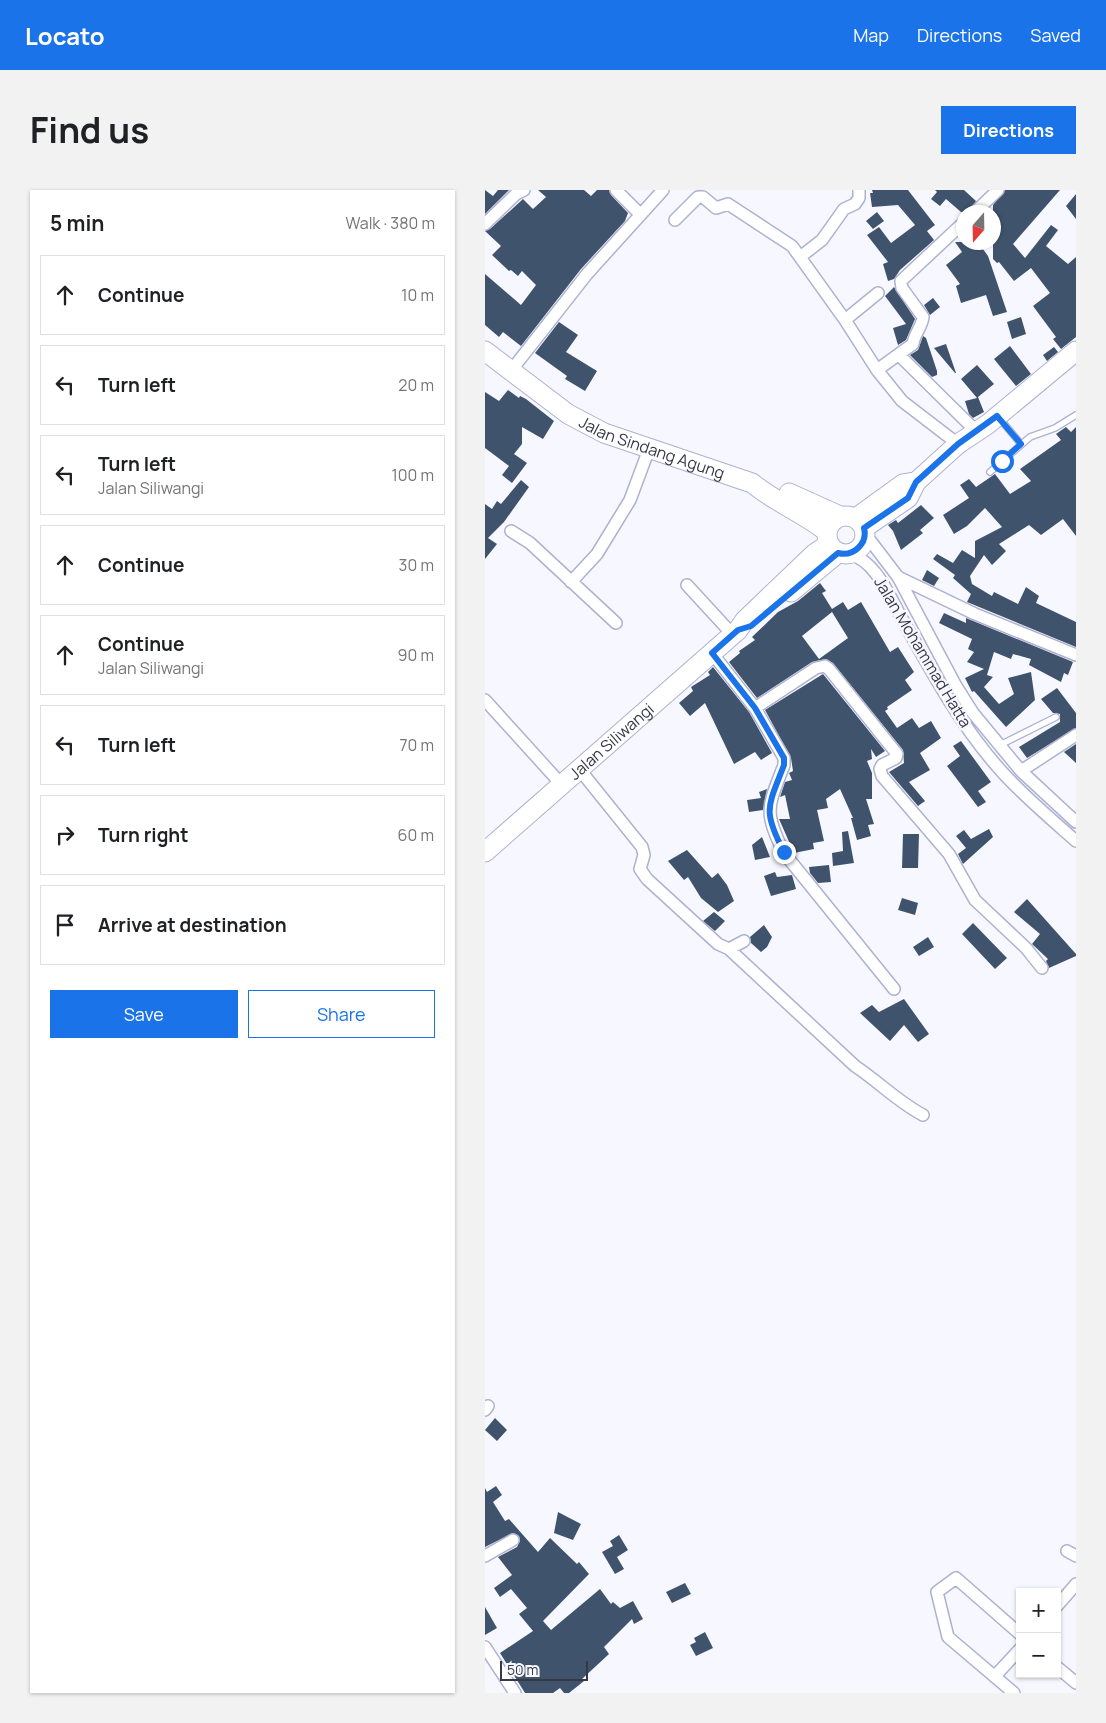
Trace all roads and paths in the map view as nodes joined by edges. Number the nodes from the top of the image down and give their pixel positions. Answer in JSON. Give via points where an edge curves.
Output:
{"nodes":[{"id":1,"x":524,"y":190,"type":"edge"},
{"id":2,"x":617,"y":190,"type":"edge"},
{"id":3,"x":663,"y":190,"type":"edge"},
{"id":4,"x":859,"y":190,"type":"edge"},
{"id":5,"x":995,"y":191,"type":"edge"},
{"id":6,"x":982,"y":205,"type":"edge"},
{"id":7,"x":640,"y":214,"type":"junction"},
{"id":8,"x":675,"y":220,"type":"dead end"},
{"id":9,"x":485,"y":224,"type":"edge"},
{"id":10,"x":956,"y":230,"type":"edge"},
{"id":11,"x":800,"y":258,"type":"junction"},
{"id":12,"x":878,"y":293,"type":"dead end"},
{"id":13,"x":845,"y":320,"type":"junction"},
{"id":14,"x":1075,"y":353,"type":"edge"},
{"id":15,"x":900,"y":356,"type":"junction"},
{"id":16,"x":487,"y":357,"type":"edge"},
{"id":17,"x":877,"y":370,"type":"junction"},
{"id":18,"x":510,"y":372,"type":"junction"},
{"id":19,"x":1076,"y":415,"type":"edge"},
{"id":20,"x":997,"y":416,"type":"junction"},
{"id":21,"x":977,"y":432,"type":"junction"},
{"id":22,"x":958,"y":444,"type":"junction"},
{"id":23,"x":1021,"y":444,"type":"junction"},
{"id":24,"x":649,"y":450,"type":"junction"},
{"id":25,"x":990,"y":472,"type":"dead end"},
{"id":26,"x":752,"y":483,"type":"junction"},
{"id":27,"x":856,"y":524,"type":"junction"},
{"id":28,"x":511,"y":531,"type":"dead end"},
{"id":29,"x":835,"y":546,"type":"junction"},
{"id":30,"x":898,"y":577,"type":"junction"},
{"id":31,"x":571,"y":582,"type":"junction"},
{"id":32,"x":687,"y":585,"type":"dead end"},
{"id":33,"x":616,"y":622,"type":"dead end"},
{"id":34,"x":735,"y":632,"type":"junction"},
{"id":35,"x":712,"y":653,"type":"junction"},
{"id":36,"x":1076,"y":655,"type":"edge"},
{"id":37,"x":485,"y":700,"type":"edge"},
{"id":38,"x":755,"y":708,"type":"junction"},
{"id":39,"x":1056,"y":717,"type":"dead end"},
{"id":40,"x":1076,"y":736,"type":"edge"},
{"id":41,"x":1000,"y":746,"type":"junction"},
{"id":42,"x":987,"y":753,"type":"junction"},
{"id":43,"x":580,"y":770,"type":"junction"},
{"id":44,"x":1021,"y":771,"type":"junction"},
{"id":45,"x":562,"y":785,"type":"junction"},
{"id":46,"x":1076,"y":822,"type":"edge"},
{"id":47,"x":1076,"y":841,"type":"edge"},
{"id":48,"x":485,"y":852,"type":"edge"},
{"id":49,"x":744,"y":940,"type":"dead end"},
{"id":50,"x":729,"y":949,"type":"junction"},
{"id":51,"x":1042,"y":968,"type":"dead end"},
{"id":52,"x":894,"y":989,"type":"dead end"},
{"id":53,"x":923,"y":1115,"type":"dead end"},
{"id":54,"x":513,"y":1540,"type":"dead end"},
{"id":55,"x":485,"y":1556,"type":"edge"},
{"id":56,"x":1076,"y":1584,"type":"edge"},
{"id":57,"x":1061,"y":1601,"type":"edge"},
{"id":58,"x":1019,"y":1633,"type":"edge"},
{"id":59,"x":485,"y":1647,"type":"edge"},
{"id":60,"x":1016,"y":1653,"type":"edge"},
{"id":61,"x":1076,"y":1667,"type":"edge"},
{"id":62,"x":1061,"y":1670,"type":"edge"},
{"id":63,"x":995,"y":1676,"type":"junction"},
{"id":64,"x":1072,"y":1680,"type":"edge"},
{"id":65,"x":515,"y":1693,"type":"edge"},
{"id":66,"x":1014,"y":1693,"type":"edge"}],
"edges":[{"from":1,"to":9,"type":"street"},
{"from":2,"to":7,"type":"street"},
{"from":3,"to":7,"type":"street"},
{"from":4,"to":11,"type":"street","via":[[855,204],[844,209],[822,240]]},
{"from":5,"to":6,"type":"street"},
{"from":7,"to":18,"type":"street","via":[[587,274]]},
{"from":8,"to":11,"type":"street","via":[[703,196],[717,208],[728,204],[735,208],[791,246]]},
{"from":10,"to":15,"type":"street","via":[[901,281],[902,288],[923,317],[913,344]]},
{"from":11,"to":13,"type":"street"},
{"from":12,"to":13,"type":"street"},
{"from":13,"to":17,"type":"street"},
{"from":14,"to":20,"type":"main road"},
{"from":15,"to":17,"type":"street"},
{"from":15,"to":21,"type":"street"},
{"from":16,"to":18,"type":"main road","name":"Jalan Sindang Agung"},
{"from":17,"to":22,"type":"street","via":[[902,401]]},
{"from":18,"to":24,"type":"main road","name":"Jalan Sindang Agung","via":[[569,414],[605,433]]},
{"from":19,"to":23,"type":"lane"},
{"from":20,"to":21,"type":"main road"},
{"from":20,"to":23,"type":"lane"},
{"from":21,"to":22,"type":"main road"},
{"from":22,"to":27,"type":"main road","via":[[916,482],[908,498]]},
{"from":23,"to":25,"type":"lane"},
{"from":24,"to":26,"type":"main road","name":"Jalan Sindang Agung"},
{"from":24,"to":31,"type":"street","via":[[630,500],[597,554]]},
{"from":26,"to":27,"type":"main road","via":[[767,483]]},
{"from":26,"to":29,"type":"main road","name":"Jalan Sindang Agung","via":[[762,493],[805,515]]},
{"from":27,"to":29,"type":"main road","via":[[860,548]]},
{"from":27,"to":29,"type":"main road","via":[[831,522]]},
{"from":27,"to":30,"type":"street","name":"Jalan Mohammad Hatta"},
{"from":28,"to":31,"type":"street","via":[[530,543]]},
{"from":29,"to":34,"type":"main road","name":"Jalan Siliwangi","via":[[807,561]]},
{"from":29,"to":42,"type":"street","name":"Jalan Mohammad Hatta","via":[[857,556],[877,575],[951,705]]},
{"from":30,"to":36,"type":"street","via":[[975,614]]},
{"from":30,"to":41,"type":"street","name":"Jalan Mohammad Hatta","via":[[956,686]]},
{"from":31,"to":33,"type":"street"},
{"from":32,"to":34,"type":"street"},
{"from":34,"to":35,"type":"main road","name":"Jalan Siliwangi"},
{"from":35,"to":38,"type":"street"},
{"from":35,"to":43,"type":"main road","name":"Jalan Siliwangi"},
{"from":37,"to":45,"type":"street"},
{"from":38,"to":51,"type":"street","via":[[816,668],[825,666],[829,669],[897,754],[896,758],[882,765],[882,776],[952,858],[975,900],[1026,948]]},
{"from":38,"to":52,"type":"street","via":[[784,758],[768,809],[775,834],[813,891]]},
{"from":39,"to":41,"type":"lane"},
{"from":40,"to":44,"type":"street"},
{"from":41,"to":42,"type":"street"},
{"from":41,"to":44,"type":"street","name":"Jalan Mohammad Hatta"},
{"from":42,"to":47,"type":"street","name":"Jalan Mohammad Hatta","via":[[1003,773]]},
{"from":43,"to":45,"type":"main road","name":"Jalan Siliwangi"},
{"from":43,"to":50,"type":"street","via":[[642,847],[642,873],[718,944]]},
{"from":44,"to":46,"type":"street","name":"Jalan Mohammad Hatta"},
{"from":45,"to":48,"type":"main road","name":"Jalan Siliwangi"},
{"from":49,"to":50,"type":"street"},
{"from":50,"to":53,"type":"street","via":[[855,1066],[904,1105]]},
{"from":54,"to":55,"type":"street"},
{"from":56,"to":57,"type":"street"},
{"from":58,"to":63,"type":"street","via":[[955,1578],[937,1592],[948,1636]]},
{"from":59,"to":65,"type":"street"},
{"from":60,"to":63,"type":"street"},
{"from":61,"to":64,"type":"street"},
{"from":62,"to":64,"type":"street"},
{"from":63,"to":66,"type":"street"}]}
